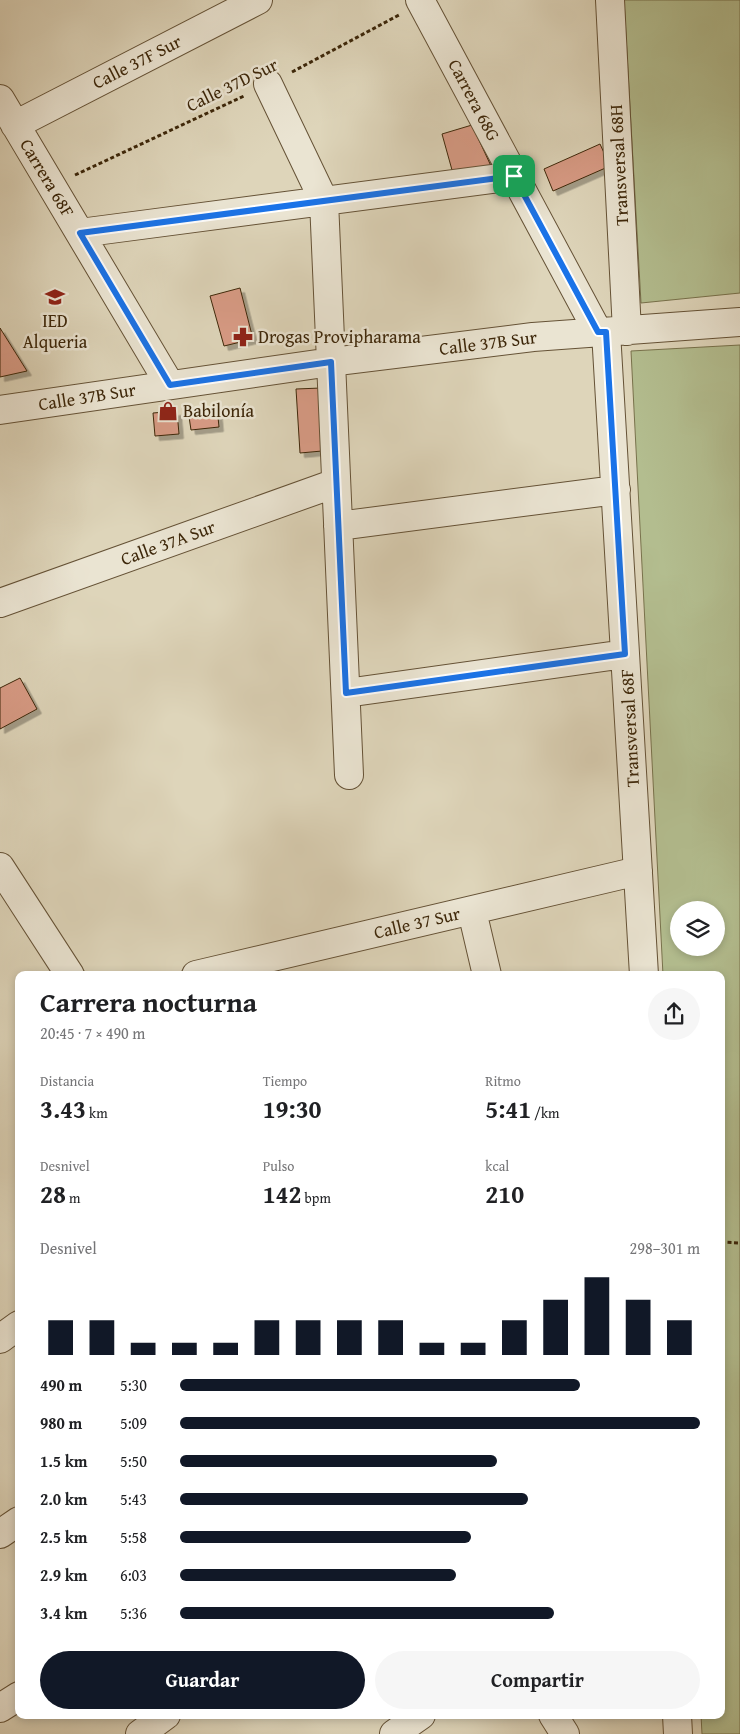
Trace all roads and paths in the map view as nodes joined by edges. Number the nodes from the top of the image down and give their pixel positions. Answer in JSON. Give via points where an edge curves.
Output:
{"nodes":[{"id":1,"x":258,"y":0,"type":"edge"},
{"id":2,"x":610,"y":0,"type":"edge"},
{"id":3,"x":421,"y":2,"type":"edge"},
{"id":4,"x":268,"y":84,"type":"junction"},
{"id":5,"x":0,"y":99,"type":"edge"},
{"id":6,"x":15,"y":125,"type":"junction"},
{"id":7,"x":514,"y":176,"type":"junction"},
{"id":8,"x":51,"y":186,"type":"junction"},
{"id":9,"x":324,"y":201,"type":"junction"},
{"id":10,"x":80,"y":233,"type":"junction"},
{"id":11,"x":740,"y":322,"type":"edge"},
{"id":12,"x":610,"y":332,"type":"junction"},
{"id":13,"x":331,"y":362,"type":"junction"},
{"id":14,"x":170,"y":385,"type":"junction"},
{"id":15,"x":0,"y":410,"type":"edge"},
{"id":16,"x":336,"y":482,"type":"junction"},
{"id":17,"x":616,"y":490,"type":"junction"},
{"id":18,"x":338,"y":526,"type":"junction"},
{"id":19,"x":0,"y":603,"type":"edge"},
{"id":20,"x":625,"y":654,"type":"junction"},
{"id":21,"x":346,"y":693,"type":"junction"},
{"id":22,"x":349,"y":776,"type":"dead end"},
{"id":23,"x":0,"y":867,"type":"edge"},
{"id":24,"x":638,"y":872,"type":"junction"},
{"id":25,"x":472,"y":911,"type":"junction"},
{"id":26,"x":67,"y":971,"type":"edge"},
{"id":27,"x":213,"y":971,"type":"edge"},
{"id":28,"x":486,"y":971,"type":"edge"},
{"id":29,"x":644,"y":971,"type":"edge"},
{"id":30,"x":725,"y":1242,"type":"edge"},
{"id":31,"x":740,"y":1243,"type":"edge"},
{"id":32,"x":15,"y":1328,"type":"edge"},
{"id":33,"x":0,"y":1339,"type":"edge"},
{"id":34,"x":15,"y":1523,"type":"edge"},
{"id":35,"x":0,"y":1534,"type":"edge"},
{"id":36,"x":15,"y":1699,"type":"edge"},
{"id":37,"x":0,"y":1708,"type":"edge"},
{"id":38,"x":415,"y":1719,"type":"edge"},
{"id":39,"x":556,"y":1719,"type":"edge"},
{"id":40,"x":677,"y":1719,"type":"edge"},
{"id":41,"x":394,"y":1734,"type":"edge"},
{"id":42,"x":565,"y":1734,"type":"edge"},
{"id":43,"x":678,"y":1734,"type":"edge"}],
"edges":[{"from":1,"to":6,"type":"street","name":"Calle 37F Sur"},
{"from":2,"to":12,"type":"street","name":"Transversal 68H"},
{"from":3,"to":4,"type":"path","name":"Calle 37D Sur"},
{"from":3,"to":7,"type":"street","name":"Carrera 68G"},
{"from":4,"to":8,"type":"path","name":"Calle 37D Sur"},
{"from":4,"to":9,"type":"street"},
{"from":5,"to":6,"type":"street","name":"Carrera 68F"},
{"from":6,"to":8,"type":"street","name":"Carrera 68F"},
{"from":7,"to":9,"type":"street"},
{"from":7,"to":12,"type":"street","name":"Carrera 68G"},
{"from":8,"to":10,"type":"street","name":"Carrera 68F"},
{"from":9,"to":10,"type":"street"},
{"from":9,"to":13,"type":"street"},
{"from":10,"to":14,"type":"street","name":"Carrera 68F"},
{"from":11,"to":12,"type":"street","name":"Calle 37B Sur"},
{"from":12,"to":13,"type":"street","name":"Calle 37B Sur","via":[[534,337]]},
{"from":12,"to":17,"type":"street","name":"Transversal 68F"},
{"from":13,"to":14,"type":"street","name":"Calle 37B Sur"},
{"from":13,"to":16,"type":"street"},
{"from":14,"to":15,"type":"street","name":"Calle 37B Sur"},
{"from":16,"to":18,"type":"street"},
{"from":16,"to":19,"type":"street","name":"Calle 37A Sur"},
{"from":17,"to":18,"type":"street"},
{"from":17,"to":20,"type":"street","name":"Transversal 68F"},
{"from":18,"to":21,"type":"street"},
{"from":20,"to":21,"type":"street"},
{"from":20,"to":24,"type":"street","name":"Transversal 68F"},
{"from":21,"to":22,"type":"street"},
{"from":23,"to":26,"type":"street"},
{"from":24,"to":25,"type":"street","name":"Calle 37 Sur"},
{"from":24,"to":29,"type":"street","name":"Transversal 68F"},
{"from":25,"to":27,"type":"street","name":"Calle 37 Sur"},
{"from":25,"to":28,"type":"street"},
{"from":30,"to":31,"type":"path"},
{"from":32,"to":33,"type":"street"},
{"from":34,"to":35,"type":"street"},
{"from":36,"to":37,"type":"street"},
{"from":38,"to":41,"type":"street"},
{"from":39,"to":42,"type":"street"},
{"from":40,"to":43,"type":"street"}]}
